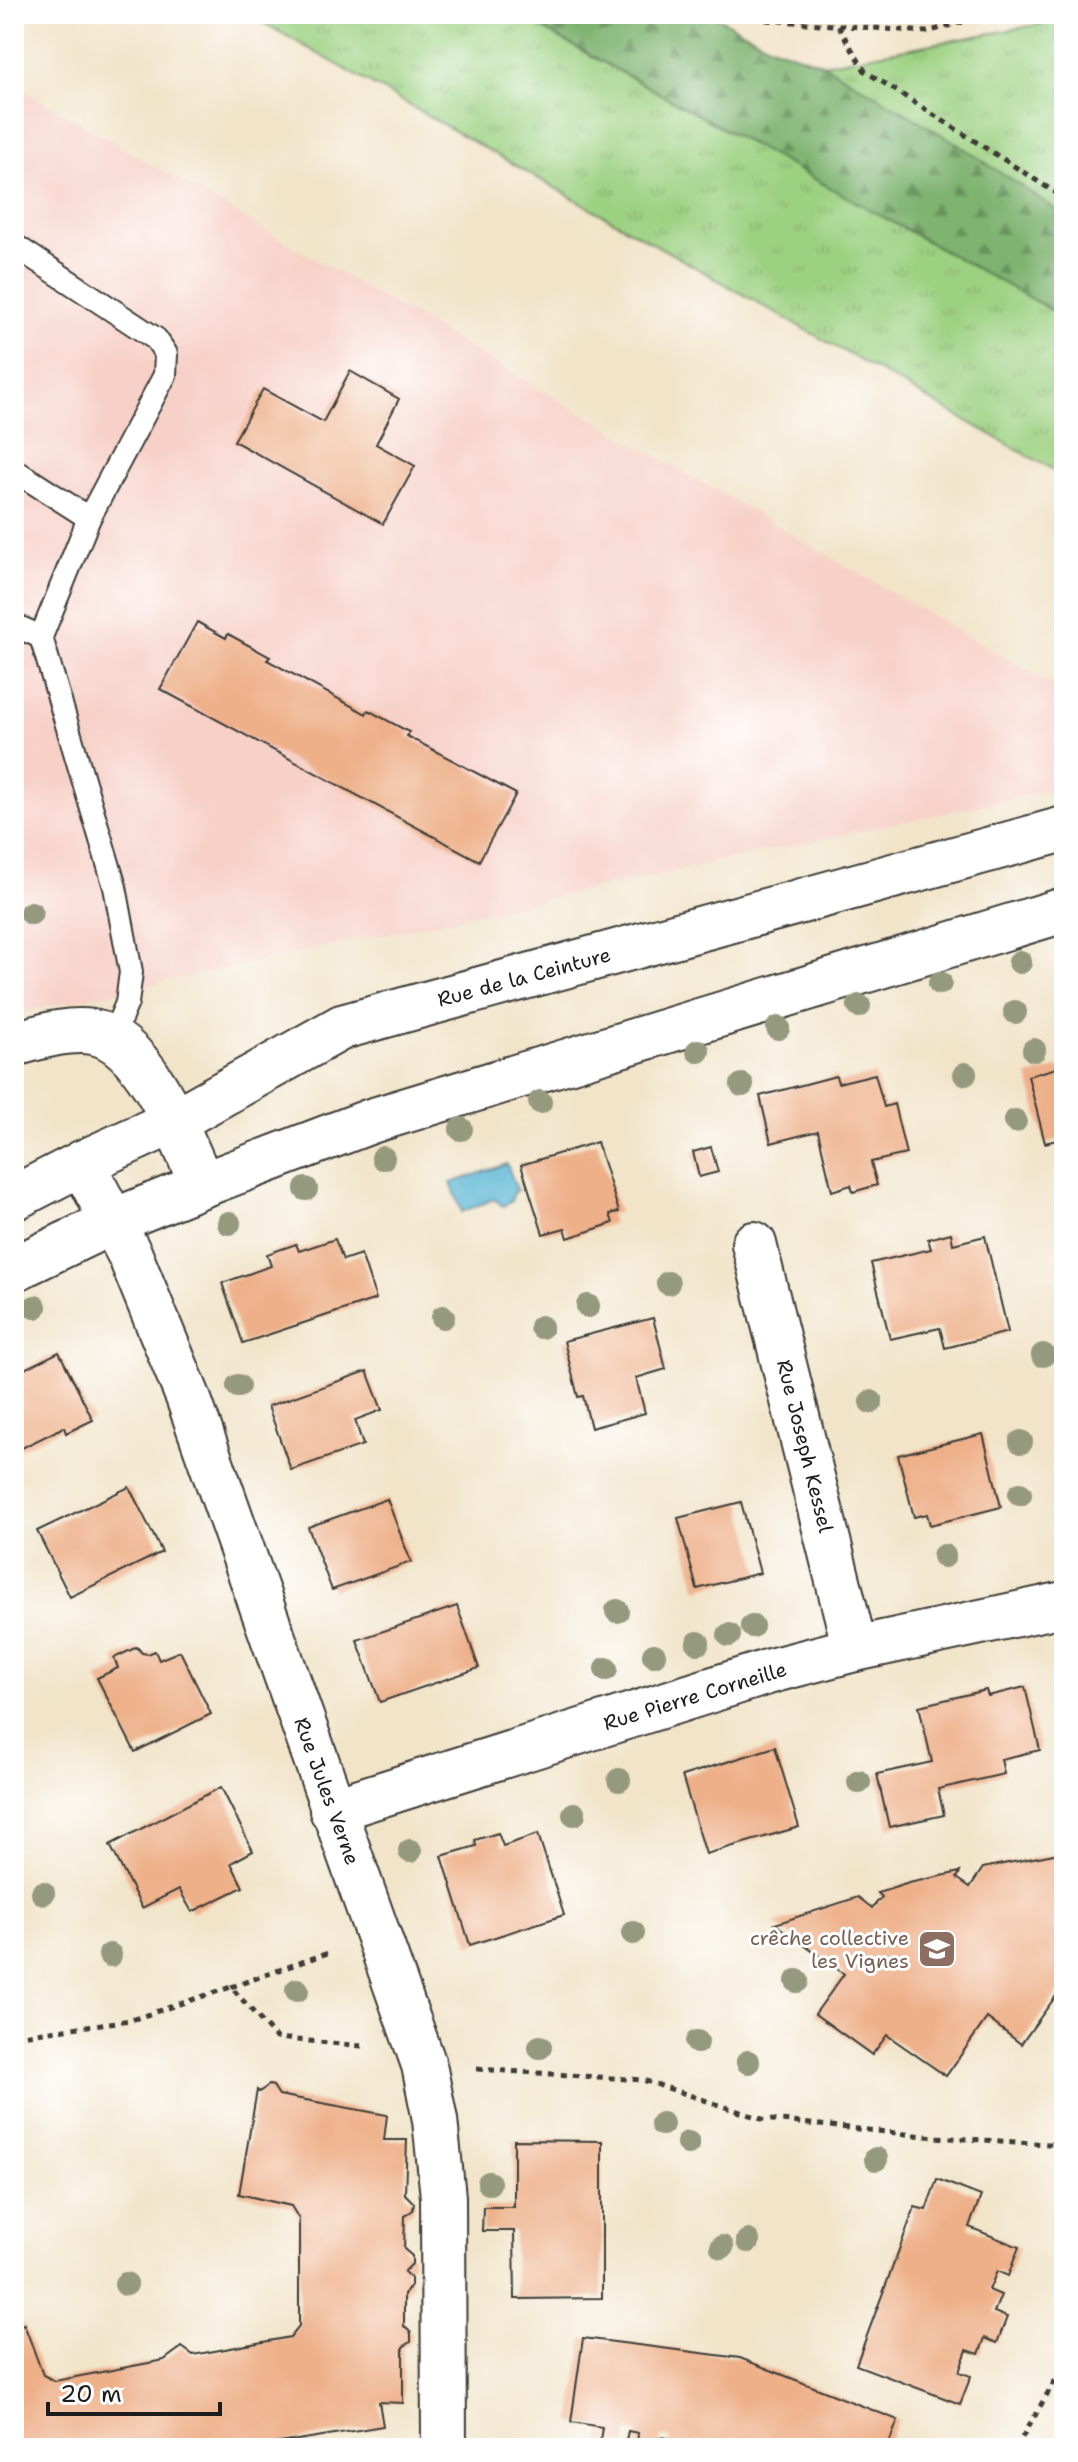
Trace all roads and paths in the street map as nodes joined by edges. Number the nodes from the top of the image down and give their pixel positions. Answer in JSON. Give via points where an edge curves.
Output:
{"nodes":[{"id":1,"x":756,"y":14,"type":"edge"},
{"id":2,"x":991,"y":14,"type":"edge"},
{"id":3,"x":838,"y":26,"type":"junction"},
{"id":4,"x":1064,"y":198,"type":"edge"},
{"id":5,"x":14,"y":245,"type":"edge"},
{"id":6,"x":14,"y":470,"type":"edge"},
{"id":7,"x":89,"y":518,"type":"junction"},
{"id":8,"x":14,"y":625,"type":"edge"},
{"id":9,"x":41,"y":637,"type":"junction"},
{"id":10,"x":1064,"y":829,"type":"edge"},
{"id":11,"x":1064,"y":910,"type":"edge"},
{"id":12,"x":112,"y":1038,"type":"junction"},
{"id":13,"x":14,"y":1044,"type":"edge"},
{"id":14,"x":174,"y":1121,"type":"junction"},
{"id":15,"x":82,"y":1163,"type":"junction"},
{"id":16,"x":202,"y":1185,"type":"junction"},
{"id":17,"x":14,"y":1198,"type":"edge"},
{"id":18,"x":114,"y":1221,"type":"junction"},
{"id":19,"x":754,"y":1244,"type":"dead end"},
{"id":20,"x":14,"y":1269,"type":"edge"},
{"id":21,"x":1064,"y":1604,"type":"edge"},
{"id":22,"x":855,"y":1649,"type":"junction"},
{"id":23,"x":332,"y":1810,"type":"junction"},
{"id":24,"x":380,"y":1934,"type":"junction"},
{"id":25,"x":231,"y":1987,"type":"junction"},
{"id":26,"x":14,"y":2036,"type":"edge"},
{"id":27,"x":424,"y":2065,"type":"junction"},
{"id":28,"x":1064,"y":2145,"type":"edge"},
{"id":29,"x":1064,"y":2365,"type":"edge"},
{"id":30,"x":444,"y":2448,"type":"edge"},
{"id":31,"x":1016,"y":2448,"type":"edge"}],
"edges":[{"from":1,"to":3,"type":"path","via":[[767,20]]},
{"from":2,"to":3,"type":"path","via":[[927,32]]},
{"from":3,"to":4,"type":"path","via":[[865,71]]},
{"from":5,"to":7,"type":"lane","via":[[156,339],[166,354],[165,375]]},
{"from":6,"to":7,"type":"lane"},
{"from":7,"to":9,"type":"lane"},
{"from":8,"to":9,"type":"lane"},
{"from":9,"to":12,"type":"lane","via":[[115,887],[131,972],[127,1003]]},
{"from":10,"to":14,"type":"street","name":"Rue de la Ceinture","via":[[342,1027]]},
{"from":11,"to":16,"type":"street","via":[[371,1121]]},
{"from":12,"to":13,"type":"street","via":[[62,1031]]},
{"from":12,"to":14,"type":"street","via":[[140,1065]]},
{"from":14,"to":15,"type":"street","name":"Rue de la Ceinture"},
{"from":14,"to":16,"type":"street"},
{"from":15,"to":17,"type":"street","name":"Rue de la Ceinture"},
{"from":15,"to":18,"type":"street","name":"Rue Jules Verne"},
{"from":16,"to":18,"type":"street"},
{"from":18,"to":20,"type":"street"},
{"from":18,"to":23,"type":"street","name":"Rue Jules Verne","via":[[193,1411]]},
{"from":19,"to":22,"type":"street","name":"Rue Joseph Kessel"},
{"from":21,"to":22,"type":"street","name":"Rue Pierre Corneille"},
{"from":22,"to":23,"type":"street","name":"Rue Pierre Corneille"},
{"from":23,"to":24,"type":"street","name":"Rue Jules Verne"},
{"from":24,"to":25,"type":"path"},
{"from":24,"to":27,"type":"street","name":"Rue Jules Verne"},
{"from":25,"to":26,"type":"path","via":[[131,2020]]},
{"from":25,"to":27,"type":"path","via":[[276,2038],[366,2046]]},
{"from":27,"to":28,"type":"path","via":[[643,2080],[762,2119]]},
{"from":27,"to":30,"type":"street","name":"Rue Jules Verne","via":[[443,2197]]},
{"from":29,"to":31,"type":"path"}]}
